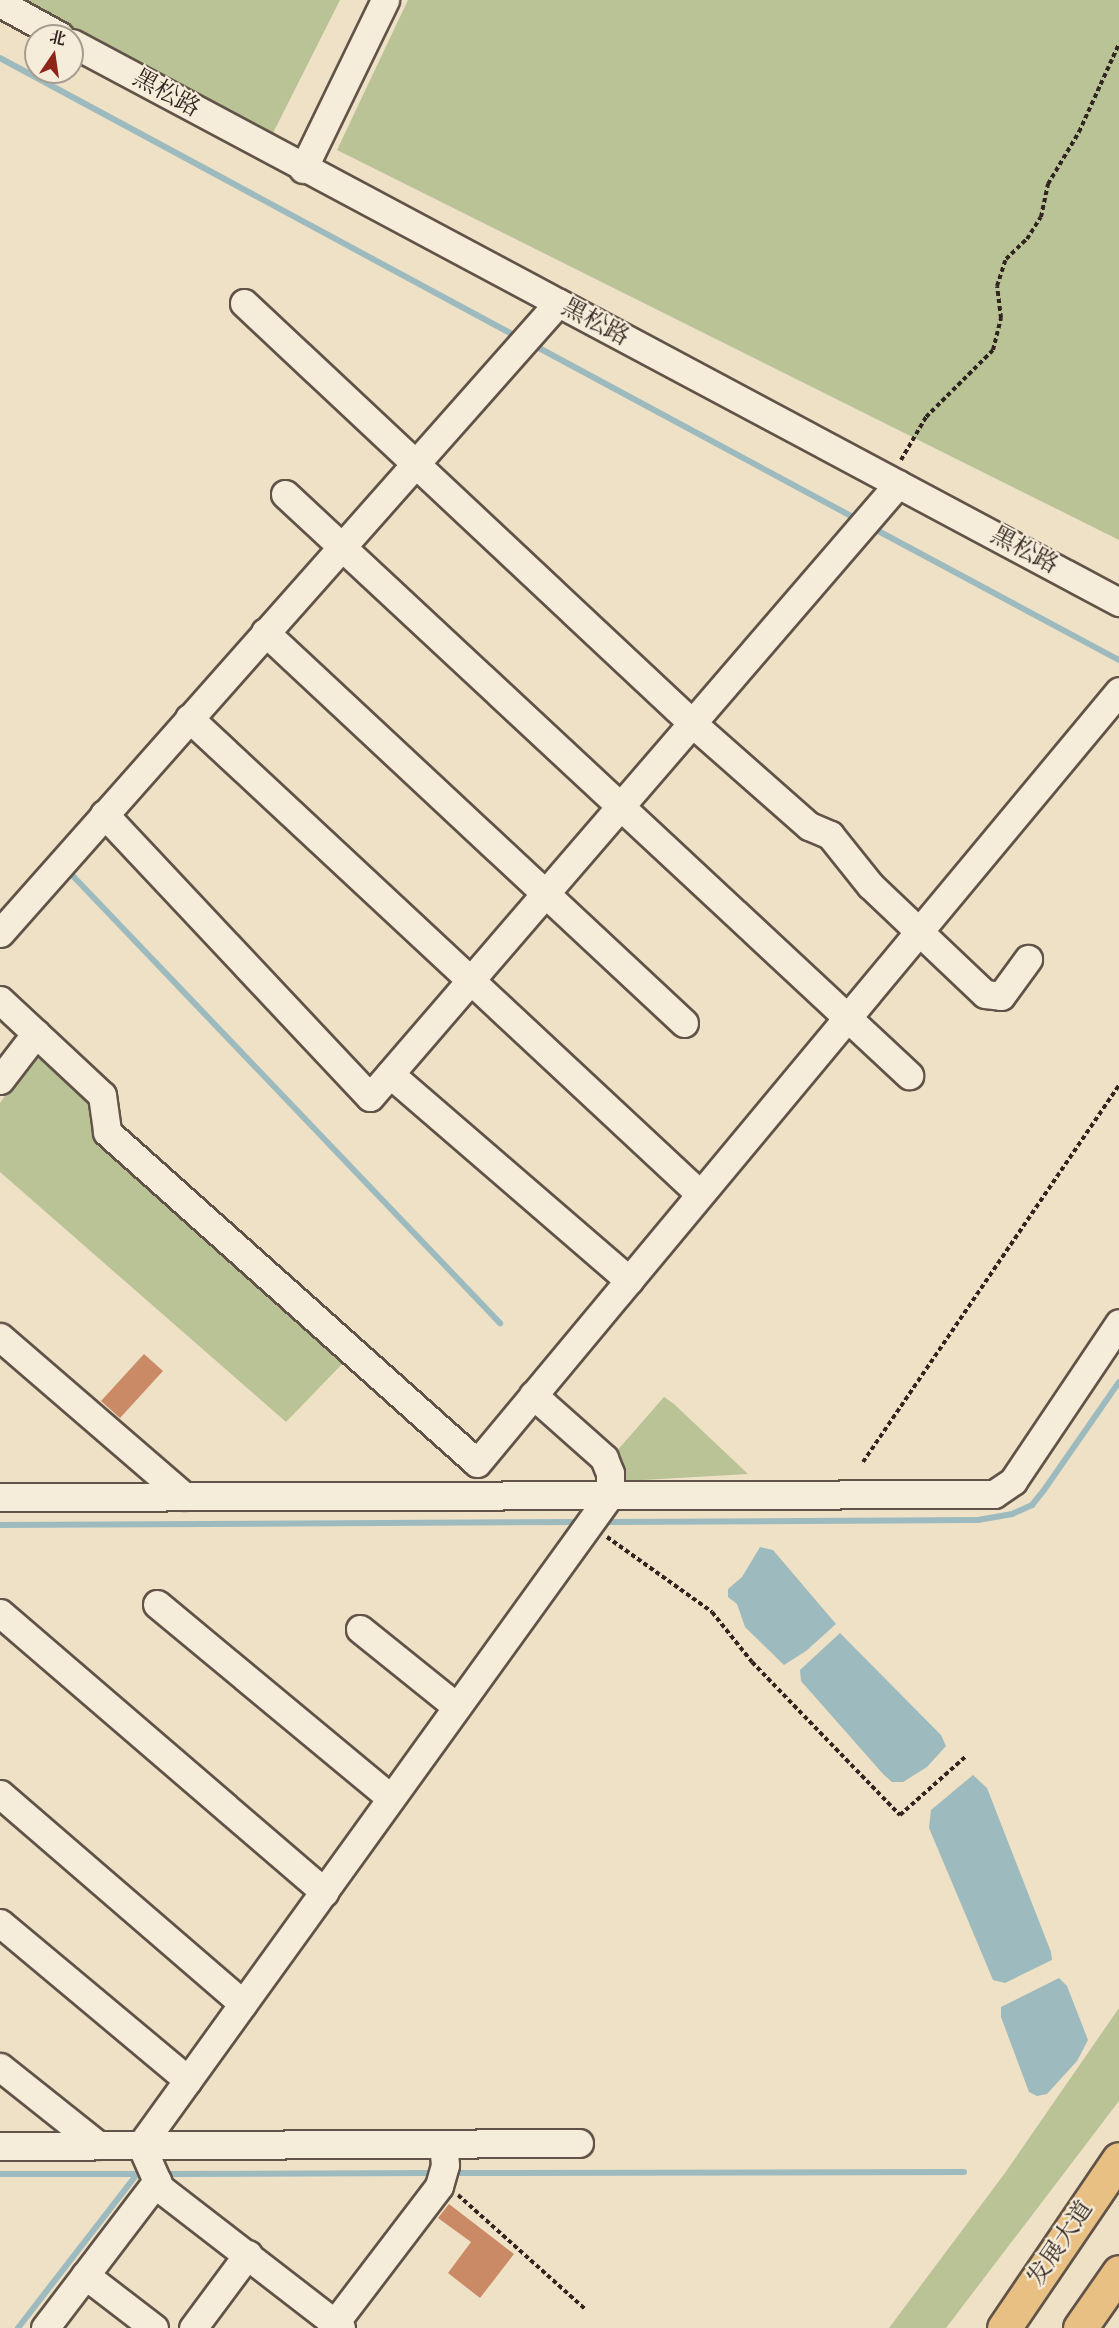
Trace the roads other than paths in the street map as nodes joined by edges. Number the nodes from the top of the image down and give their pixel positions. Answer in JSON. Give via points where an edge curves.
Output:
{"nodes":[{"id":1,"x":386,"y":0,"type":"edge"},
{"id":2,"x":0,"y":3,"type":"edge"},
{"id":3,"x":38,"y":24,"type":"edge"},
{"id":4,"x":84,"y":50,"type":"edge"},
{"id":5,"x":303,"y":169,"type":"junction"},
{"id":6,"x":244,"y":303,"type":"dead end"},
{"id":7,"x":558,"y":303,"type":"junction"},
{"id":8,"x":414,"y":465,"type":"junction"},
{"id":9,"x":898,"y":484,"type":"junction"},
{"id":10,"x":285,"y":494,"type":"dead end"},
{"id":11,"x":341,"y":547,"type":"junction"},
{"id":12,"x":1119,"y":602,"type":"edge"},
{"id":13,"x":266,"y":632,"type":"junction"},
{"id":14,"x":1119,"y":691,"type":"edge"},
{"id":15,"x":189,"y":718,"type":"junction"},
{"id":16,"x":692,"y":723,"type":"junction"},
{"id":17,"x":620,"y":807,"type":"junction"},
{"id":18,"x":104,"y":814,"type":"junction"},
{"id":19,"x":545,"y":894,"type":"junction"},
{"id":20,"x":919,"y":932,"type":"junction"},
{"id":21,"x":0,"y":933,"type":"edge"},
{"id":22,"x":1028,"y":959,"type":"dead end"},
{"id":23,"x":471,"y":980,"type":"junction"},
{"id":24,"x":0,"y":1000,"type":"edge"},
{"id":25,"x":847,"y":1018,"type":"junction"},
{"id":26,"x":684,"y":1023,"type":"dead end"},
{"id":27,"x":36,"y":1033,"type":"junction"},
{"id":28,"x":390,"y":1074,"type":"junction"},
{"id":29,"x":909,"y":1075,"type":"dead end"},
{"id":30,"x":0,"y":1080,"type":"edge"},
{"id":31,"x":700,"y":1194,"type":"junction"},
{"id":32,"x":629,"y":1280,"type":"junction"},
{"id":33,"x":1119,"y":1323,"type":"edge"},
{"id":34,"x":0,"y":1337,"type":"edge"},
{"id":35,"x":533,"y":1395,"type":"junction"},
{"id":36,"x":610,"y":1495,"type":"junction"},
{"id":37,"x":184,"y":1496,"type":"junction"},
{"id":38,"x":0,"y":1497,"type":"edge"},
{"id":39,"x":157,"y":1604,"type":"dead end"},
{"id":40,"x":0,"y":1612,"type":"edge"},
{"id":41,"x":360,"y":1629,"type":"dead end"},
{"id":42,"x":457,"y":1707,"type":"junction"},
{"id":43,"x":0,"y":1794,"type":"edge"},
{"id":44,"x":392,"y":1798,"type":"junction"},
{"id":45,"x":324,"y":1892,"type":"junction"},
{"id":46,"x":0,"y":1923,"type":"edge"},
{"id":47,"x":243,"y":2004,"type":"junction"},
{"id":48,"x":0,"y":2067,"type":"edge"},
{"id":49,"x":188,"y":2080,"type":"junction"},
{"id":50,"x":579,"y":2143,"type":"dead end"},
{"id":51,"x":443,"y":2144,"type":"junction"},
{"id":52,"x":98,"y":2145,"type":"junction"},
{"id":53,"x":141,"y":2145,"type":"junction"},
{"id":54,"x":0,"y":2146,"type":"edge"},
{"id":55,"x":1119,"y":2159,"type":"edge"},
{"id":56,"x":157,"y":2181,"type":"junction"},
{"id":57,"x":248,"y":2254,"type":"junction"},
{"id":58,"x":1119,"y":2272,"type":"edge"},
{"id":59,"x":86,"y":2275,"type":"junction"},
{"id":60,"x":205,"y":2324,"type":"edge"},
{"id":61,"x":335,"y":2326,"type":"edge"},
{"id":62,"x":45,"y":2328,"type":"edge"},
{"id":63,"x":154,"y":2328,"type":"edge"},
{"id":64,"x":1004,"y":2328,"type":"edge"},
{"id":65,"x":1080,"y":2328,"type":"edge"}],
"edges":[{"from":1,"to":5,"type":"street"},
{"from":2,"to":3,"type":"street"},
{"from":4,"to":5,"type":"street","name":"黑松路"},
{"from":5,"to":7,"type":"street","name":"黑松路"},
{"from":6,"to":8,"type":"street"},
{"from":7,"to":8,"type":"street"},
{"from":7,"to":9,"type":"street","name":"黑松路"},
{"from":8,"to":11,"type":"street"},
{"from":8,"to":16,"type":"street"},
{"from":9,"to":12,"type":"street","name":"黑松路"},
{"from":9,"to":16,"type":"street"},
{"from":10,"to":11,"type":"street"},
{"from":11,"to":13,"type":"street"},
{"from":11,"to":17,"type":"street"},
{"from":13,"to":15,"type":"street"},
{"from":13,"to":19,"type":"street"},
{"from":14,"to":20,"type":"street"},
{"from":15,"to":18,"type":"street"},
{"from":15,"to":23,"type":"street"},
{"from":16,"to":17,"type":"street"},
{"from":16,"to":20,"type":"street","via":[[809,826],[830,835],[870,885]]},
{"from":17,"to":19,"type":"street"},
{"from":17,"to":25,"type":"street"},
{"from":18,"to":21,"type":"street"},
{"from":18,"to":28,"type":"street","via":[[370,1097]]},
{"from":19,"to":23,"type":"street"},
{"from":19,"to":26,"type":"street"},
{"from":20,"to":22,"type":"street","via":[[985,994],[1001,996]]},
{"from":20,"to":25,"type":"street"},
{"from":23,"to":28,"type":"street"},
{"from":23,"to":31,"type":"street"},
{"from":24,"to":27,"type":"street"},
{"from":25,"to":29,"type":"street"},
{"from":25,"to":31,"type":"street"},
{"from":27,"to":30,"type":"street"},
{"from":27,"to":35,"type":"street","via":[[102,1095],[107,1132],[477,1463]]},
{"from":28,"to":32,"type":"street"},
{"from":31,"to":32,"type":"street"},
{"from":32,"to":35,"type":"street"},
{"from":33,"to":36,"type":"street","via":[[1013,1481],[994,1494]]},
{"from":34,"to":37,"type":"street"},
{"from":35,"to":36,"type":"street","via":[[604,1458],[610,1473]]},
{"from":36,"to":37,"type":"street"},
{"from":36,"to":42,"type":"street"},
{"from":37,"to":38,"type":"street"},
{"from":39,"to":44,"type":"street"},
{"from":40,"to":45,"type":"street"},
{"from":41,"to":42,"type":"street"},
{"from":42,"to":44,"type":"street"},
{"from":43,"to":47,"type":"street"},
{"from":44,"to":45,"type":"street"},
{"from":45,"to":47,"type":"street"},
{"from":46,"to":49,"type":"street"},
{"from":47,"to":49,"type":"street"},
{"from":48,"to":52,"type":"street"},
{"from":49,"to":53,"type":"street"},
{"from":50,"to":51,"type":"street"},
{"from":51,"to":53,"type":"street"},
{"from":51,"to":61,"type":"street","via":[[442,2180]]},
{"from":52,"to":53,"type":"street"},
{"from":52,"to":54,"type":"street"},
{"from":53,"to":56,"type":"street"},
{"from":55,"to":64,"type":"main road","name":"发展大道"},
{"from":56,"to":57,"type":"street","via":[[160,2188]]},
{"from":56,"to":59,"type":"street"},
{"from":57,"to":60,"type":"street"},
{"from":57,"to":61,"type":"street"},
{"from":58,"to":65,"type":"main road"},
{"from":59,"to":62,"type":"street"},
{"from":59,"to":63,"type":"street"}]}
